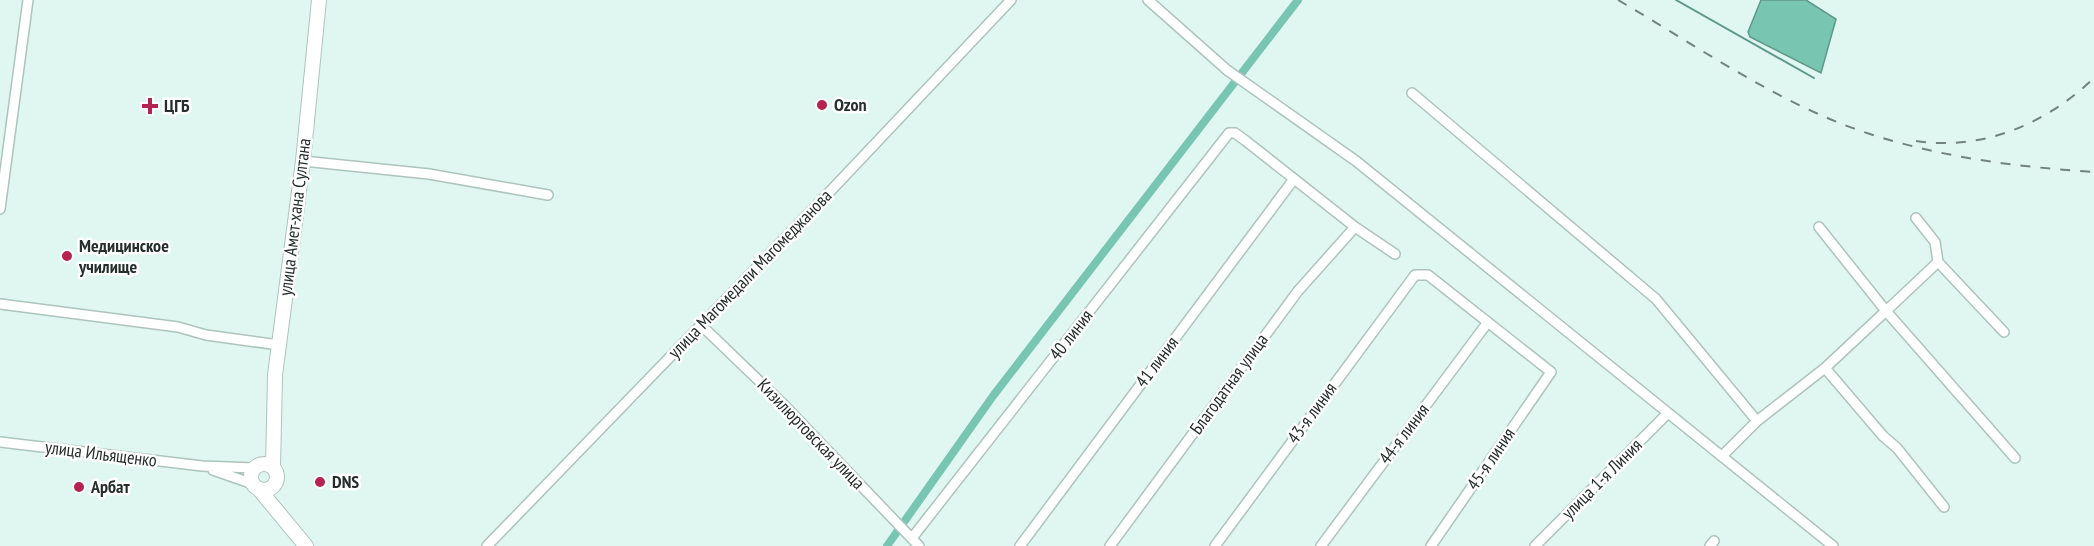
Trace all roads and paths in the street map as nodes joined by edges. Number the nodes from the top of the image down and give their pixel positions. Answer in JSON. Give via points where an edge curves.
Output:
{"nodes":[{"id":1,"x":28,"y":0,"type":"edge"},
{"id":2,"x":319,"y":0,"type":"edge"},
{"id":3,"x":1011,"y":0,"type":"edge"},
{"id":4,"x":1148,"y":0,"type":"edge"},
{"id":5,"x":1412,"y":93,"type":"dead end"},
{"id":6,"x":303,"y":161,"type":"junction"},
{"id":7,"x":1294,"y":178,"type":"junction"},
{"id":8,"x":548,"y":195,"type":"dead end"},
{"id":9,"x":0,"y":209,"type":"edge"},
{"id":10,"x":1916,"y":218,"type":"dead end"},
{"id":11,"x":1355,"y":227,"type":"junction"},
{"id":12,"x":1819,"y":227,"type":"dead end"},
{"id":13,"x":1395,"y":254,"type":"dead end"},
{"id":14,"x":1938,"y":262,"type":"junction"},
{"id":15,"x":0,"y":304,"type":"edge"},
{"id":16,"x":1886,"y":311,"type":"junction"},
{"id":17,"x":1488,"y":322,"type":"junction"},
{"id":18,"x":701,"y":325,"type":"junction"},
{"id":19,"x":2004,"y":332,"type":"dead end"},
{"id":20,"x":279,"y":345,"type":"junction"},
{"id":21,"x":1825,"y":369,"type":"junction"},
{"id":22,"x":1668,"y":413,"type":"junction"},
{"id":23,"x":1757,"y":421,"type":"junction"},
{"id":24,"x":272,"y":435,"type":"junction"},
{"id":25,"x":0,"y":442,"type":"edge"},
{"id":26,"x":1722,"y":456,"type":"junction"},
{"id":27,"x":2016,"y":458,"type":"dead end"},
{"id":28,"x":202,"y":466,"type":"junction"},
{"id":29,"x":256,"y":467,"type":"junction"},
{"id":30,"x":273,"y":467,"type":"junction"},
{"id":31,"x":276,"y":482,"type":"junction"},
{"id":32,"x":255,"y":486,"type":"junction"},
{"id":33,"x":1944,"y":507,"type":"dead end"},
{"id":34,"x":284,"y":519,"type":"junction"},
{"id":35,"x":912,"y":539,"type":"edge"},
{"id":36,"x":306,"y":546,"type":"edge"},
{"id":37,"x":487,"y":546,"type":"edge"},
{"id":38,"x":1020,"y":546,"type":"edge"},
{"id":39,"x":1110,"y":546,"type":"edge"},
{"id":40,"x":1215,"y":546,"type":"edge"},
{"id":41,"x":1321,"y":546,"type":"edge"},
{"id":42,"x":1431,"y":546,"type":"edge"},
{"id":43,"x":1535,"y":546,"type":"edge"},
{"id":44,"x":1833,"y":546,"type":"edge"}],
"edges":[{"from":1,"to":9,"type":"street"},
{"from":2,"to":6,"type":"main road","name":"улица Амет-хана Султана"},
{"from":3,"to":18,"type":"street","name":"улица Магомедали Магомеджановa"},
{"from":4,"to":22,"type":"street","via":[[1227,70],[1356,160]]},
{"from":5,"to":23,"type":"street","via":[[1656,299]]},
{"from":6,"to":8,"type":"street","via":[[429,174]]},
{"from":6,"to":20,"type":"main road","name":"улица Амет-хана Султана"},
{"from":7,"to":11,"type":"street"},
{"from":7,"to":35,"type":"street","name":"40 линия","via":[[1235,133],[1229,133]]},
{"from":7,"to":38,"type":"street","name":"41 линия"},
{"from":10,"to":14,"type":"street","via":[[1935,242]]},
{"from":11,"to":13,"type":"street"},
{"from":11,"to":39,"type":"street","name":"Благодатная улица","via":[[1298,291]]},
{"from":12,"to":16,"type":"street"},
{"from":14,"to":16,"type":"street"},
{"from":14,"to":19,"type":"street"},
{"from":15,"to":20,"type":"street","via":[[178,327]]},
{"from":16,"to":21,"type":"street"},
{"from":16,"to":27,"type":"street"},
{"from":17,"to":40,"type":"street","name":"43-я линия","via":[[1428,275],[1415,275]]},
{"from":17,"to":41,"type":"street","name":"44-я линия"},
{"from":17,"to":42,"type":"street","name":"45-я линия","via":[[1551,372]]},
{"from":18,"to":35,"type":"street","name":"Кизилюртовская улица"},
{"from":18,"to":37,"type":"street","name":"улица Магомедали Магомеджановa"},
{"from":20,"to":24,"type":"main road","name":"улица Амет-хана Султана"},
{"from":21,"to":23,"type":"street"},
{"from":21,"to":33,"type":"street"},
{"from":22,"to":26,"type":"street"},
{"from":22,"to":43,"type":"street","name":"улица 1-я Линия"},
{"from":23,"to":26,"type":"street"},
{"from":24,"to":29,"type":"main road"},
{"from":24,"to":30,"type":"main road"},
{"from":25,"to":28,"type":"street","name":"улица Ильященко"},
{"from":26,"to":44,"type":"street"},
{"from":28,"to":29,"type":"street"},
{"from":28,"to":32,"type":"street"},
{"from":29,"to":30,"type":"main road"},
{"from":29,"to":32,"type":"main road","via":[[251,479]]},
{"from":30,"to":31,"type":"main road"},
{"from":31,"to":32,"type":"main road","via":[[265,490]]},
{"from":31,"to":34,"type":"main road"},
{"from":32,"to":34,"type":"main road"},
{"from":34,"to":36,"type":"main road"}]}
